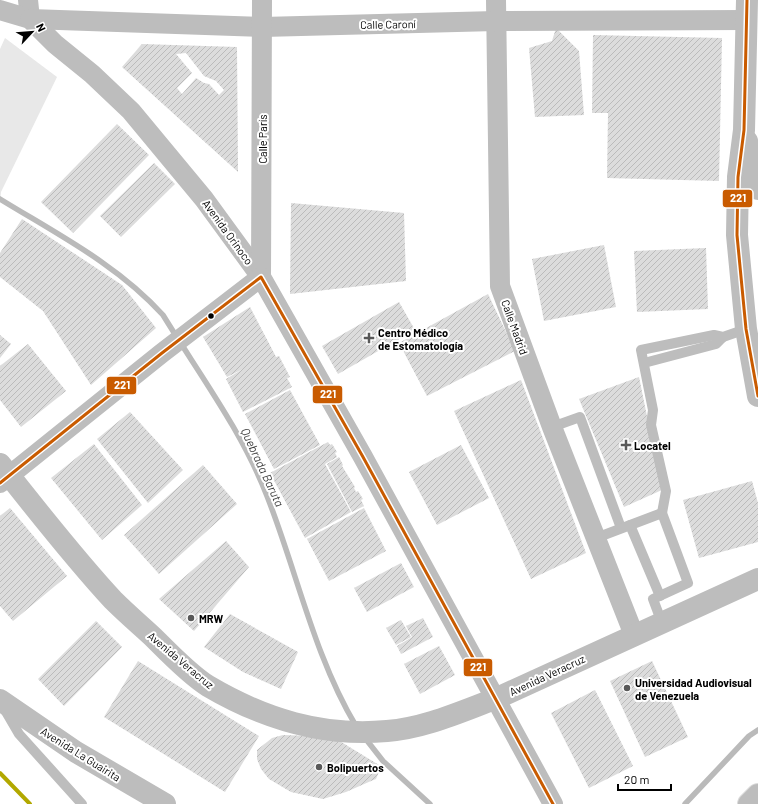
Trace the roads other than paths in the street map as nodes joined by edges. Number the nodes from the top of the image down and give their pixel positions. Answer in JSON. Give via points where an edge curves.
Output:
{"nodes":[{"id":1,"x":28,"y":0,"type":"edge"},
{"id":2,"x":262,"y":0,"type":"edge"},
{"id":3,"x":496,"y":0,"type":"edge"},
{"id":4,"x":0,"y":10,"type":"edge"},
{"id":5,"x":747,"y":10,"type":"edge"},
{"id":6,"x":30,"y":19,"type":"junction"},
{"id":7,"x":496,"y":21,"type":"junction"},
{"id":8,"x":262,"y":27,"type":"junction"},
{"id":9,"x":744,"y":130,"type":"junction"},
{"id":10,"x":758,"y":189,"type":"edge"},
{"id":11,"x":261,"y":277,"type":"junction"},
{"id":12,"x":746,"y":330,"type":"junction"},
{"id":13,"x":758,"y":396,"type":"edge"},
{"id":14,"x":552,"y":427,"type":"junction"},
{"id":15,"x":3,"y":475,"type":"edge"},
{"id":16,"x":662,"y":513,"type":"junction"},
{"id":17,"x":625,"y":527,"type":"junction"},
{"id":18,"x":596,"y":538,"type":"junction"},
{"id":19,"x":758,"y":579,"type":"edge"},
{"id":20,"x":660,"y":596,"type":"junction"},
{"id":21,"x":662,"y":623,"type":"junction"},
{"id":22,"x":634,"y":635,"type":"junction"},
{"id":23,"x":495,"y":699,"type":"junction"},
{"id":24,"x":0,"y":700,"type":"edge"},
{"id":25,"x":758,"y":795,"type":"edge"},
{"id":26,"x":82,"y":804,"type":"edge"},
{"id":27,"x":165,"y":804,"type":"edge"},
{"id":28,"x":553,"y":804,"type":"edge"},
{"id":29,"x":749,"y":804,"type":"edge"}],
"edges":[{"from":1,"to":6,"type":"street"},
{"from":2,"to":8,"type":"street","name":"Calle París"},
{"from":3,"to":7,"type":"street","name":"Calle Madrid"},
{"from":4,"to":6,"type":"street","name":"Avenida Orinoco"},
{"from":5,"to":7,"type":"street","name":"Calle Caroní"},
{"from":5,"to":9,"type":"main road"},
{"from":6,"to":8,"type":"street","name":"Calle Caroní"},
{"from":6,"to":11,"type":"street","name":"Avenida Orinoco","via":[[131,111],[204,198]]},
{"from":7,"to":8,"type":"street","name":"Calle Caroní"},
{"from":7,"to":14,"type":"street","name":"Calle Madrid","via":[[500,286]]},
{"from":8,"to":11,"type":"street","name":"Calle París"},
{"from":9,"to":10,"type":"main road"},
{"from":9,"to":12,"type":"main road","via":[[738,177],[737,235]]},
{"from":11,"to":15,"type":"street"},
{"from":11,"to":23,"type":"street","name":"Avenida Orinoco"},
{"from":12,"to":13,"type":"main road"},
{"from":12,"to":16,"type":"lane","via":[[723,337],[714,335],[641,350],[653,410],[651,426],[666,491]]},
{"from":14,"to":17,"type":"lane","via":[[580,417]]},
{"from":14,"to":18,"type":"street","name":"Calle Madrid"},
{"from":15,"to":23,"type":"main road","name":"Avenida Veracruz","via":[[114,600],[207,685],[244,705],[305,727],[340,733],[388,731],[430,723]]},
{"from":16,"to":17,"type":"lane"},
{"from":16,"to":20,"type":"lane","via":[[688,583]]},
{"from":17,"to":18,"type":"lane"},
{"from":17,"to":20,"type":"lane"},
{"from":18,"to":22,"type":"street","name":"Calle Madrid"},
{"from":19,"to":21,"type":"main road","name":"Avenida Veracruz"},
{"from":20,"to":21,"type":"lane","via":[[653,599]]},
{"from":21,"to":22,"type":"main road","name":"Avenida Veracruz"},
{"from":22,"to":23,"type":"main road","name":"Avenida Veracruz"},
{"from":23,"to":28,"type":"street","name":"Avenida Orinoco"},
{"from":24,"to":26,"type":"lane","via":[[19,734]]},
{"from":24,"to":27,"type":"main road","name":"Avenida La Guairita","via":[[76,752]]},
{"from":25,"to":29,"type":"main road"}]}
